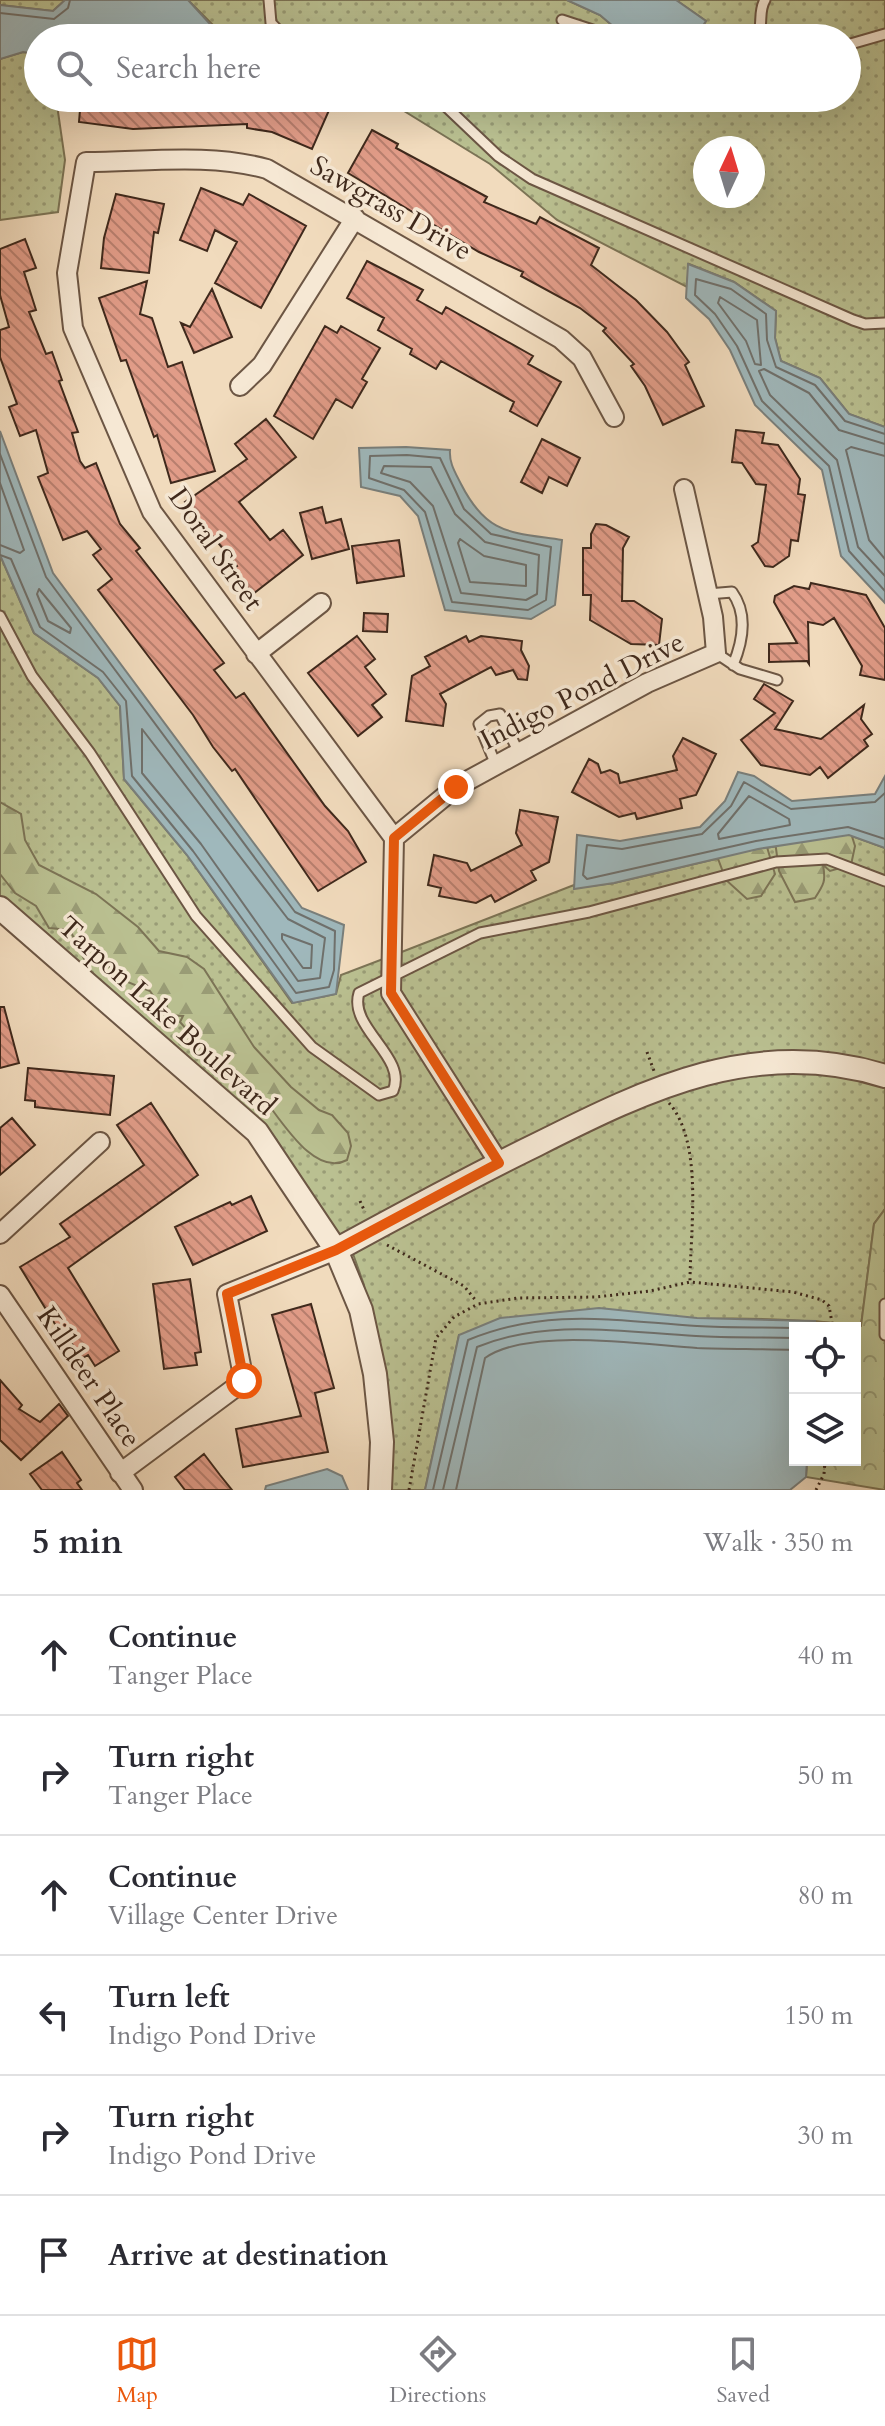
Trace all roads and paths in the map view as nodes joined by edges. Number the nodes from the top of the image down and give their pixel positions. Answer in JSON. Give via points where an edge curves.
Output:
{"nodes":[{"id":1,"x":269,"y":0,"type":"edge"},
{"id":2,"x":765,"y":0,"type":"edge"},
{"id":3,"x":562,"y":20,"type":"dead end"},
{"id":4,"x":272,"y":24,"type":"edge"},
{"id":5,"x":574,"y":24,"type":"edge"},
{"id":6,"x":761,"y":24,"type":"edge"},
{"id":7,"x":885,"y":34,"type":"edge"},
{"id":8,"x":861,"y":41,"type":"edge"},
{"id":9,"x":452,"y":112,"type":"edge"},
{"id":10,"x":86,"y":162,"type":"joint"},
{"id":11,"x":355,"y":218,"type":"junction"},
{"id":12,"x":885,"y":323,"type":"edge"},
{"id":13,"x":240,"y":386,"type":"dead end"},
{"id":14,"x":614,"y":417,"type":"dead end"},
{"id":15,"x":684,"y":489,"type":"dead end"},
{"id":16,"x":708,"y":594,"type":"junction"},
{"id":17,"x":321,"y":603,"type":"dead end"},
{"id":18,"x":0,"y":616,"type":"edge"},
{"id":19,"x":716,"y":653,"type":"junction"},
{"id":20,"x":256,"y":654,"type":"junction"},
{"id":21,"x":733,"y":665,"type":"junction"},
{"id":22,"x":777,"y":680,"type":"dead end"},
{"id":23,"x":519,"y":753,"type":"junction"},
{"id":24,"x":496,"y":765,"type":"junction"},
{"id":25,"x":394,"y":838,"type":"junction"},
{"id":26,"x":885,"y":881,"type":"edge"},
{"id":27,"x":0,"y":908,"type":"edge"},
{"id":28,"x":390,"y":976,"type":"junction"},
{"id":29,"x":647,"y":1052,"type":"dead end"},
{"id":30,"x":885,"y":1076,"type":"edge"},
{"id":31,"x":660,"y":1086,"type":"junction"},
{"id":32,"x":100,"y":1142,"type":"dead end"},
{"id":33,"x":499,"y":1163,"type":"junction"},
{"id":34,"x":360,"y":1201,"type":"dead end"},
{"id":35,"x":375,"y":1229,"type":"junction"},
{"id":36,"x":0,"y":1234,"type":"edge"},
{"id":37,"x":336,"y":1250,"type":"junction"},
{"id":38,"x":690,"y":1282,"type":"junction"},
{"id":39,"x":0,"y":1295,"type":"edge"},
{"id":40,"x":478,"y":1304,"type":"junction"},
{"id":41,"x":885,"y":1304,"type":"edge"},
{"id":42,"x":832,"y":1322,"type":"edge"},
{"id":43,"x":885,"y":1335,"type":"edge"},
{"id":44,"x":825,"y":1466,"type":"edge"},
{"id":45,"x":120,"y":1473,"type":"junction"},
{"id":46,"x":133,"y":1490,"type":"edge"},
{"id":47,"x":380,"y":1490,"type":"edge"},
{"id":48,"x":409,"y":1490,"type":"edge"},
{"id":49,"x":816,"y":1490,"type":"edge"}],
"edges":[{"from":1,"to":4,"type":"lane"},
{"from":2,"to":6,"type":"lane"},
{"from":3,"to":5,"type":"lane"},
{"from":7,"to":8,"type":"lane"},
{"from":9,"to":12,"type":"lane","via":[[498,156],[532,179],[853,320]]},
{"from":10,"to":11,"type":"street","name":"Sawgrass Drive","via":[[241,162],[267,169]]},
{"from":10,"to":20,"type":"street","name":"Doral Street","via":[[67,273],[73,328],[152,512]]},
{"from":11,"to":13,"type":"street","via":[[262,365]]},
{"from":11,"to":14,"type":"street","name":"Sawgrass Drive","via":[[561,339],[582,358]]},
{"from":15,"to":16,"type":"street","name":"Indigo Pond Drive"},
{"from":16,"to":19,"type":"street","name":"Indigo Pond Drive"},
{"from":16,"to":21,"type":"lane","via":[[732,592],[737,599],[743,633]]},
{"from":17,"to":20,"type":"street"},
{"from":18,"to":28,"type":"lane","via":[[32,676],[90,753],[196,916],[312,1047],[379,1095],[393,1091],[395,1077],[356,1001],[368,986]]},
{"from":19,"to":21,"type":"lane"},
{"from":19,"to":23,"type":"street","name":"Indigo Pond Drive","via":[[647,683]]},
{"from":20,"to":25,"type":"street","name":"Doral Street"},
{"from":21,"to":22,"type":"lane"},
{"from":23,"to":24,"type":"street","name":"Indigo Pond Drive"},
{"from":23,"to":24,"type":"lane","via":[[500,714],[489,716],[479,724]]},
{"from":24,"to":25,"type":"street","name":"Indigo Pond Drive","via":[[456,787]]},
{"from":25,"to":28,"type":"street"},
{"from":26,"to":28,"type":"lane","via":[[827,859],[789,859],[589,912],[480,933]]},
{"from":27,"to":37,"type":"street","name":"Tarpon Lake Boulevard","via":[[257,1132]]},
{"from":28,"to":33,"type":"street","via":[[391,993]]},
{"from":29,"to":31,"type":"path"},
{"from":30,"to":31,"type":"street","via":[[820,1064],[762,1063]]},
{"from":31,"to":33,"type":"street"},
{"from":31,"to":38,"type":"path","via":[[682,1121],[689,1146]]},
{"from":32,"to":36,"type":"street"},
{"from":33,"to":35,"type":"street"},
{"from":34,"to":35,"type":"path"},
{"from":35,"to":37,"type":"street"},
{"from":35,"to":40,"type":"path","via":[[394,1250],[464,1286]]},
{"from":37,"to":45,"type":"street","via":[[227,1294],[244,1381]]},
{"from":37,"to":47,"type":"street","name":"Tarpon Lake Boulevard","via":[[361,1310],[375,1374],[382,1442]]},
{"from":38,"to":40,"type":"path","via":[[650,1291]]},
{"from":38,"to":42,"type":"path","via":[[793,1292],[822,1300]]},
{"from":39,"to":45,"type":"street","name":"Killdeer Place"},
{"from":40,"to":48,"type":"path","via":[[454,1317],[436,1338]]},
{"from":41,"to":43,"type":"lane"},
{"from":44,"to":49,"type":"path"},
{"from":45,"to":46,"type":"street","name":"Killdeer Place"}]}
